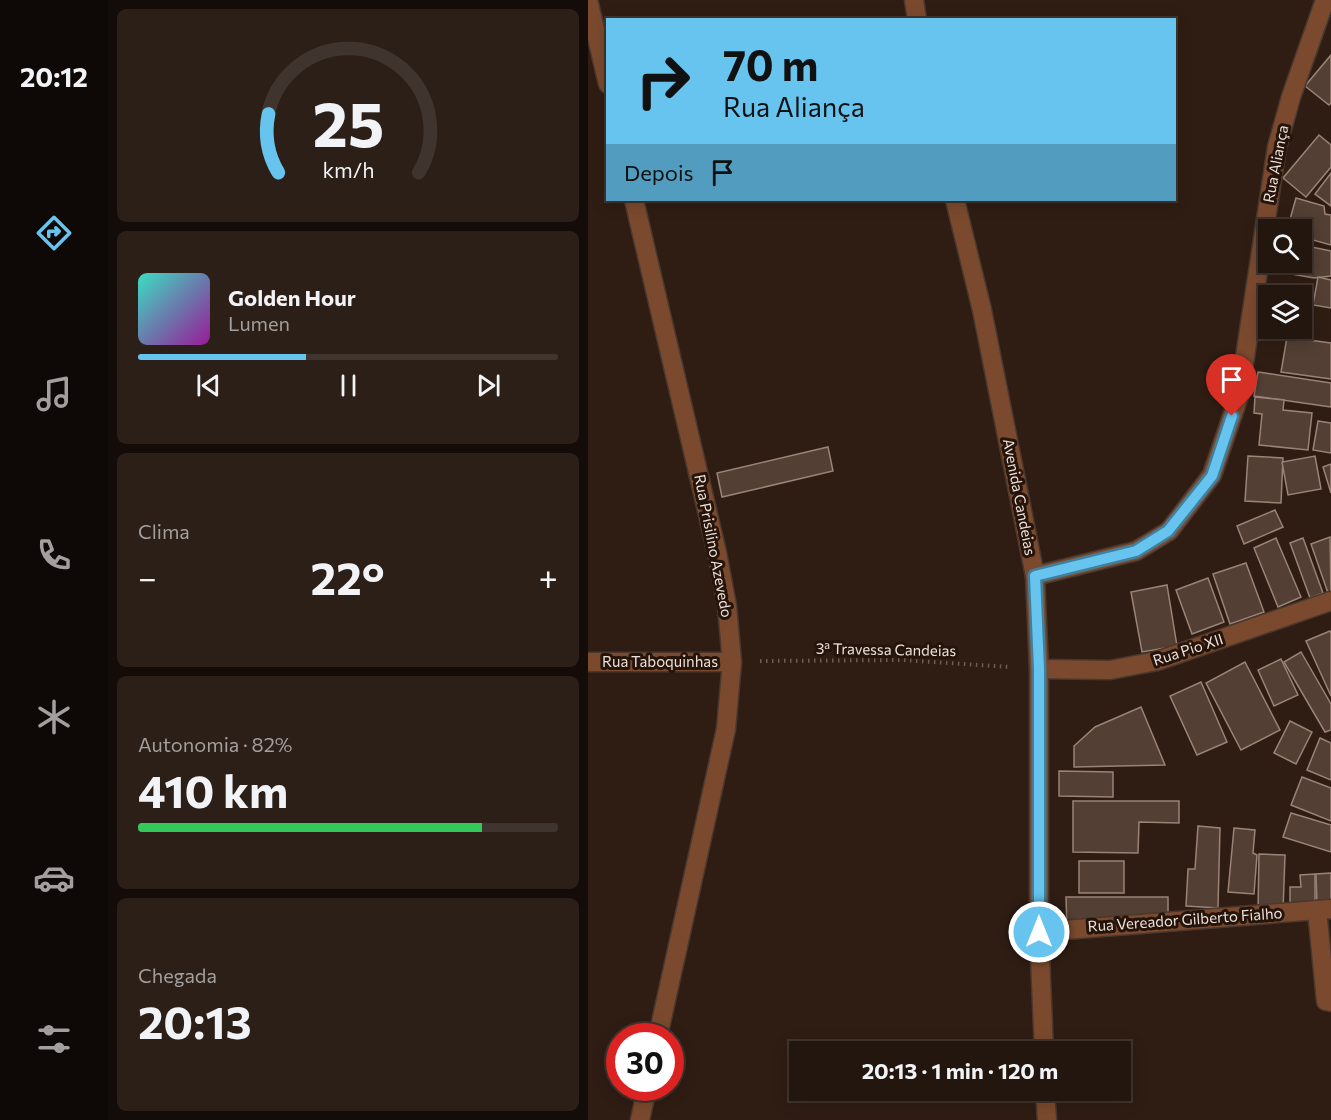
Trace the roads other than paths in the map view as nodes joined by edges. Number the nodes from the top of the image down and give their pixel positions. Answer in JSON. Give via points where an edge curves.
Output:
{"nodes":[{"id":1,"x":588,"y":0,"type":"edge"},
{"id":2,"x":914,"y":0,"type":"edge"},
{"id":3,"x":1325,"y":0,"type":"edge"},
{"id":4,"x":918,"y":18,"type":"edge"},
{"id":5,"x":606,"y":76,"type":"edge"},
{"id":6,"x":633,"y":201,"type":"edge"},
{"id":7,"x":955,"y":201,"type":"edge"},
{"id":8,"x":1035,"y":576,"type":"junction"},
{"id":9,"x":1331,"y":601,"type":"edge"},
{"id":10,"x":588,"y":662,"type":"edge"},
{"id":11,"x":732,"y":662,"type":"junction"},
{"id":12,"x":1039,"y":669,"type":"junction"},
{"id":13,"x":1324,"y":909,"type":"edge"},
{"id":14,"x":1039,"y":932,"type":"junction"},
{"id":15,"x":1331,"y":1002,"type":"edge"},
{"id":16,"x":661,"y":1023,"type":"edge"},
{"id":17,"x":1044,"y":1041,"type":"edge"},
{"id":18,"x":644,"y":1101,"type":"edge"},
{"id":19,"x":1046,"y":1101,"type":"edge"},
{"id":20,"x":640,"y":1120,"type":"edge"},
{"id":21,"x":1047,"y":1120,"type":"edge"}],
"edges":[{"from":1,"to":5,"type":"street"},
{"from":2,"to":4,"type":"street"},
{"from":3,"to":8,"type":"street","name":"Rua Aliança","via":[[1277,147],[1239,396],[1212,476],[1168,531],[1136,551]]},
{"from":6,"to":11,"type":"street","name":"Rua Prisilino Azevedo","via":[[717,553]]},
{"from":7,"to":8,"type":"street","name":"Avenida Candeias","via":[[982,310]]},
{"from":8,"to":12,"type":"street","name":"Avenida Candeias"},
{"from":9,"to":12,"type":"street","name":"Rua Pio XII","via":[[1157,661],[1110,670]]},
{"from":10,"to":11,"type":"street","name":"Rua Taboquinhas"},
{"from":11,"to":16,"type":"street","name":"Rua Prisilino Azevedo","via":[[726,729]]},
{"from":12,"to":14,"type":"street","name":"Avenida Candeias"},
{"from":13,"to":14,"type":"street","name":"Rua Vereador Gilberto Fialho"},
{"from":13,"to":15,"type":"street","via":[[1326,1001]]},
{"from":14,"to":17,"type":"street","name":"Avenida Candeias"},
{"from":18,"to":20,"type":"street"},
{"from":19,"to":21,"type":"street"}]}
